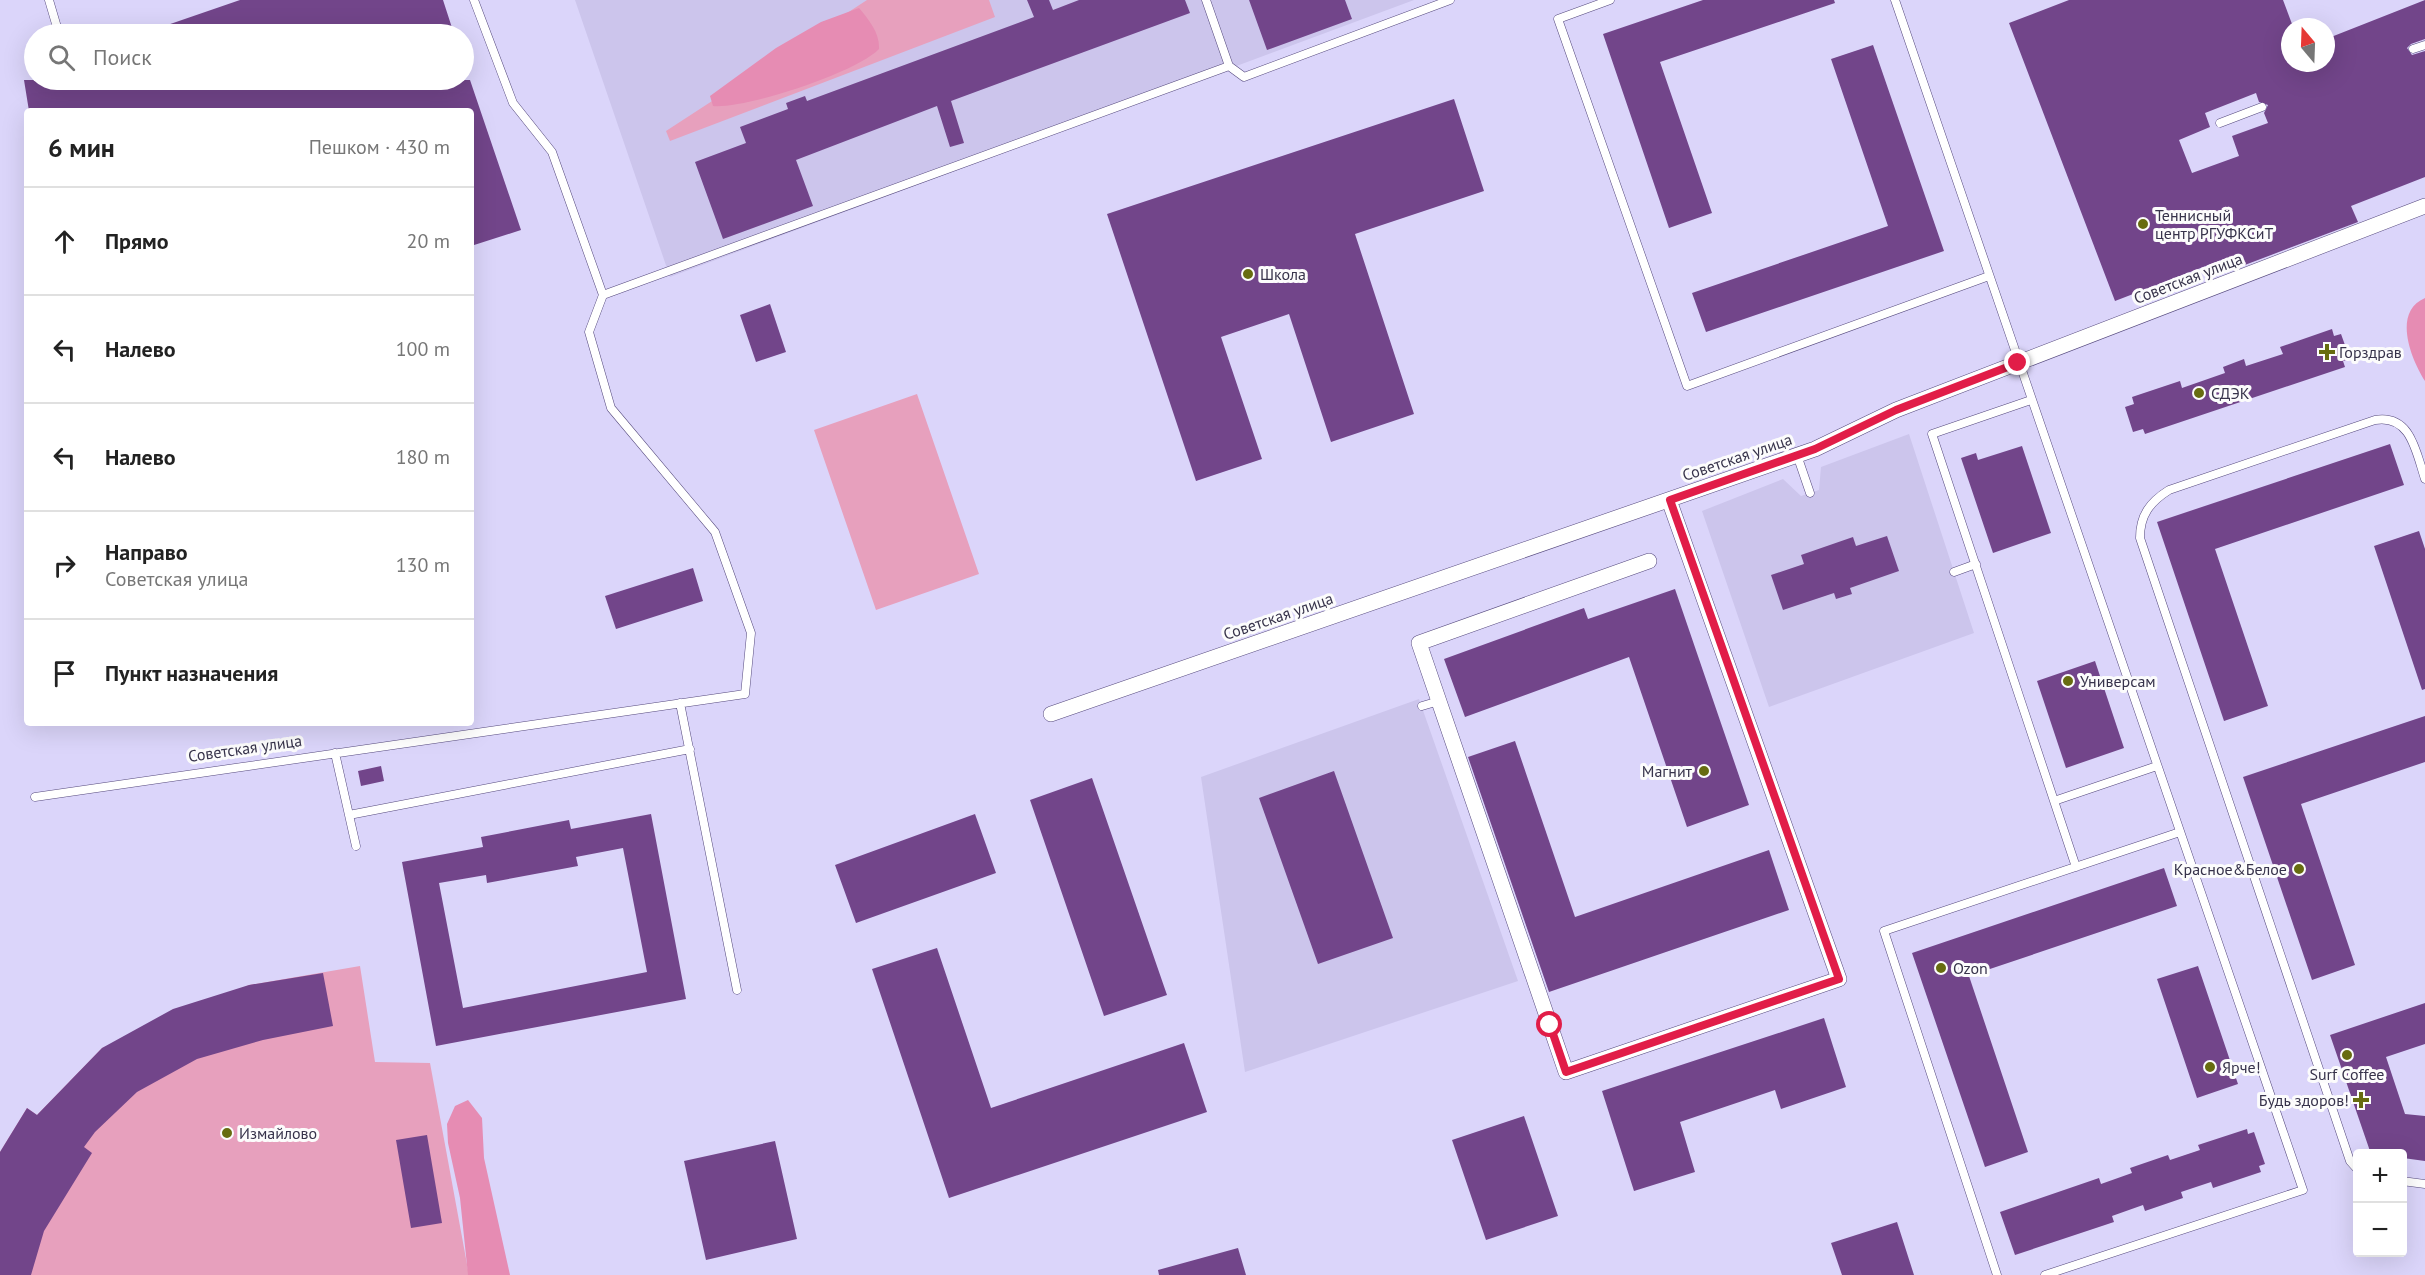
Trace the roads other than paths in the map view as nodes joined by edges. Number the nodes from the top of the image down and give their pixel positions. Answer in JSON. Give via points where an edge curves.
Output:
{"nodes":[{"id":1,"x":49,"y":0,"type":"edge"},
{"id":2,"x":474,"y":0,"type":"edge"},
{"id":3,"x":1206,"y":0,"type":"edge"},
{"id":4,"x":1450,"y":0,"type":"edge"},
{"id":5,"x":1610,"y":0,"type":"edge"},
{"id":6,"x":1895,"y":0,"type":"edge"},
{"id":7,"x":57,"y":24,"type":"edge"},
{"id":8,"x":2425,"y":45,"type":"edge"},
{"id":9,"x":2413,"y":49,"type":"dead end"},
{"id":10,"x":1229,"y":66,"type":"junction"},
{"id":11,"x":2262,"y":107,"type":"dead end"},
{"id":12,"x":2220,"y":123,"type":"dead end"},
{"id":13,"x":2425,"y":206,"type":"edge"},
{"id":14,"x":1989,"y":276,"type":"junction"},
{"id":15,"x":603,"y":295,"type":"junction"},
{"id":16,"x":2018,"y":363,"type":"junction"},
{"id":17,"x":2031,"y":400,"type":"junction"},
{"id":18,"x":1797,"y":455,"type":"junction"},
{"id":19,"x":2425,"y":479,"type":"edge"},
{"id":20,"x":1810,"y":493,"type":"dead end"},
{"id":21,"x":1670,"y":500,"type":"junction"},
{"id":22,"x":1649,"y":561,"type":"dead end"},
{"id":23,"x":1976,"y":564,"type":"junction"},
{"id":24,"x":1954,"y":572,"type":"dead end"},
{"id":25,"x":1439,"y":701,"type":"junction"},
{"id":26,"x":680,"y":703,"type":"junction"},
{"id":27,"x":1422,"y":706,"type":"dead end"},
{"id":28,"x":1051,"y":714,"type":"dead end"},
{"id":29,"x":690,"y":749,"type":"junction"},
{"id":30,"x":335,"y":753,"type":"junction"},
{"id":31,"x":2157,"y":766,"type":"junction"},
{"id":32,"x":35,"y":797,"type":"dead end"},
{"id":33,"x":2054,"y":801,"type":"junction"},
{"id":34,"x":349,"y":815,"type":"junction"},
{"id":35,"x":2180,"y":832,"type":"junction"},
{"id":36,"x":356,"y":846,"type":"dead end"},
{"id":37,"x":2076,"y":867,"type":"junction"},
{"id":38,"x":738,"y":990,"type":"dead end"},
{"id":39,"x":2353,"y":1161,"type":"edge"},
{"id":40,"x":2407,"y":1182,"type":"edge"},
{"id":41,"x":2425,"y":1184,"type":"edge"},
{"id":42,"x":1997,"y":1275,"type":"edge"},
{"id":43,"x":2045,"y":1275,"type":"edge"}],
"edges":[{"from":1,"to":7,"type":"lane"},
{"from":2,"to":15,"type":"lane","via":[[513,103],[552,152]]},
{"from":3,"to":10,"type":"lane"},
{"from":4,"to":10,"type":"lane","via":[[1244,76]]},
{"from":5,"to":14,"type":"lane","via":[[1558,19],[1687,386]]},
{"from":6,"to":14,"type":"lane"},
{"from":8,"to":9,"type":"lane"},
{"from":10,"to":15,"type":"lane"},
{"from":11,"to":12,"type":"lane"},
{"from":13,"to":16,"type":"street","name":"Советская улица"},
{"from":14,"to":16,"type":"lane"},
{"from":15,"to":26,"type":"lane","name":"Советская улица","via":[[589,332],[611,408],[716,532],[751,633],[745,694]]},
{"from":16,"to":17,"type":"lane"},
{"from":16,"to":18,"type":"street","name":"Советская улица","via":[[1896,410]]},
{"from":17,"to":23,"type":"lane","via":[[1932,434]]},
{"from":17,"to":31,"type":"lane"},
{"from":18,"to":20,"type":"lane"},
{"from":18,"to":21,"type":"street","name":"Советская улица"},
{"from":19,"to":39,"type":"lane","via":[[2405,428],[2394,421],[2374,420],[2169,490],[2147,508],[2140,530]]},
{"from":21,"to":25,"type":"street","via":[[1839,979],[1566,1072]]},
{"from":21,"to":28,"type":"street","name":"Советская улица"},
{"from":22,"to":25,"type":"street","via":[[1419,643]]},
{"from":23,"to":24,"type":"lane"},
{"from":23,"to":33,"type":"lane"},
{"from":25,"to":27,"type":"lane"},
{"from":26,"to":29,"type":"lane"},
{"from":26,"to":30,"type":"lane","name":"Советская улица"},
{"from":29,"to":34,"type":"lane"},
{"from":29,"to":38,"type":"lane"},
{"from":30,"to":32,"type":"lane","name":"Советская улица"},
{"from":30,"to":34,"type":"lane"},
{"from":31,"to":33,"type":"lane"},
{"from":31,"to":35,"type":"lane"},
{"from":33,"to":37,"type":"lane"},
{"from":34,"to":36,"type":"lane"},
{"from":35,"to":37,"type":"lane"},
{"from":35,"to":43,"type":"lane","via":[[2303,1190]]},
{"from":37,"to":42,"type":"lane","via":[[1884,931]]},
{"from":40,"to":41,"type":"lane"}]}
